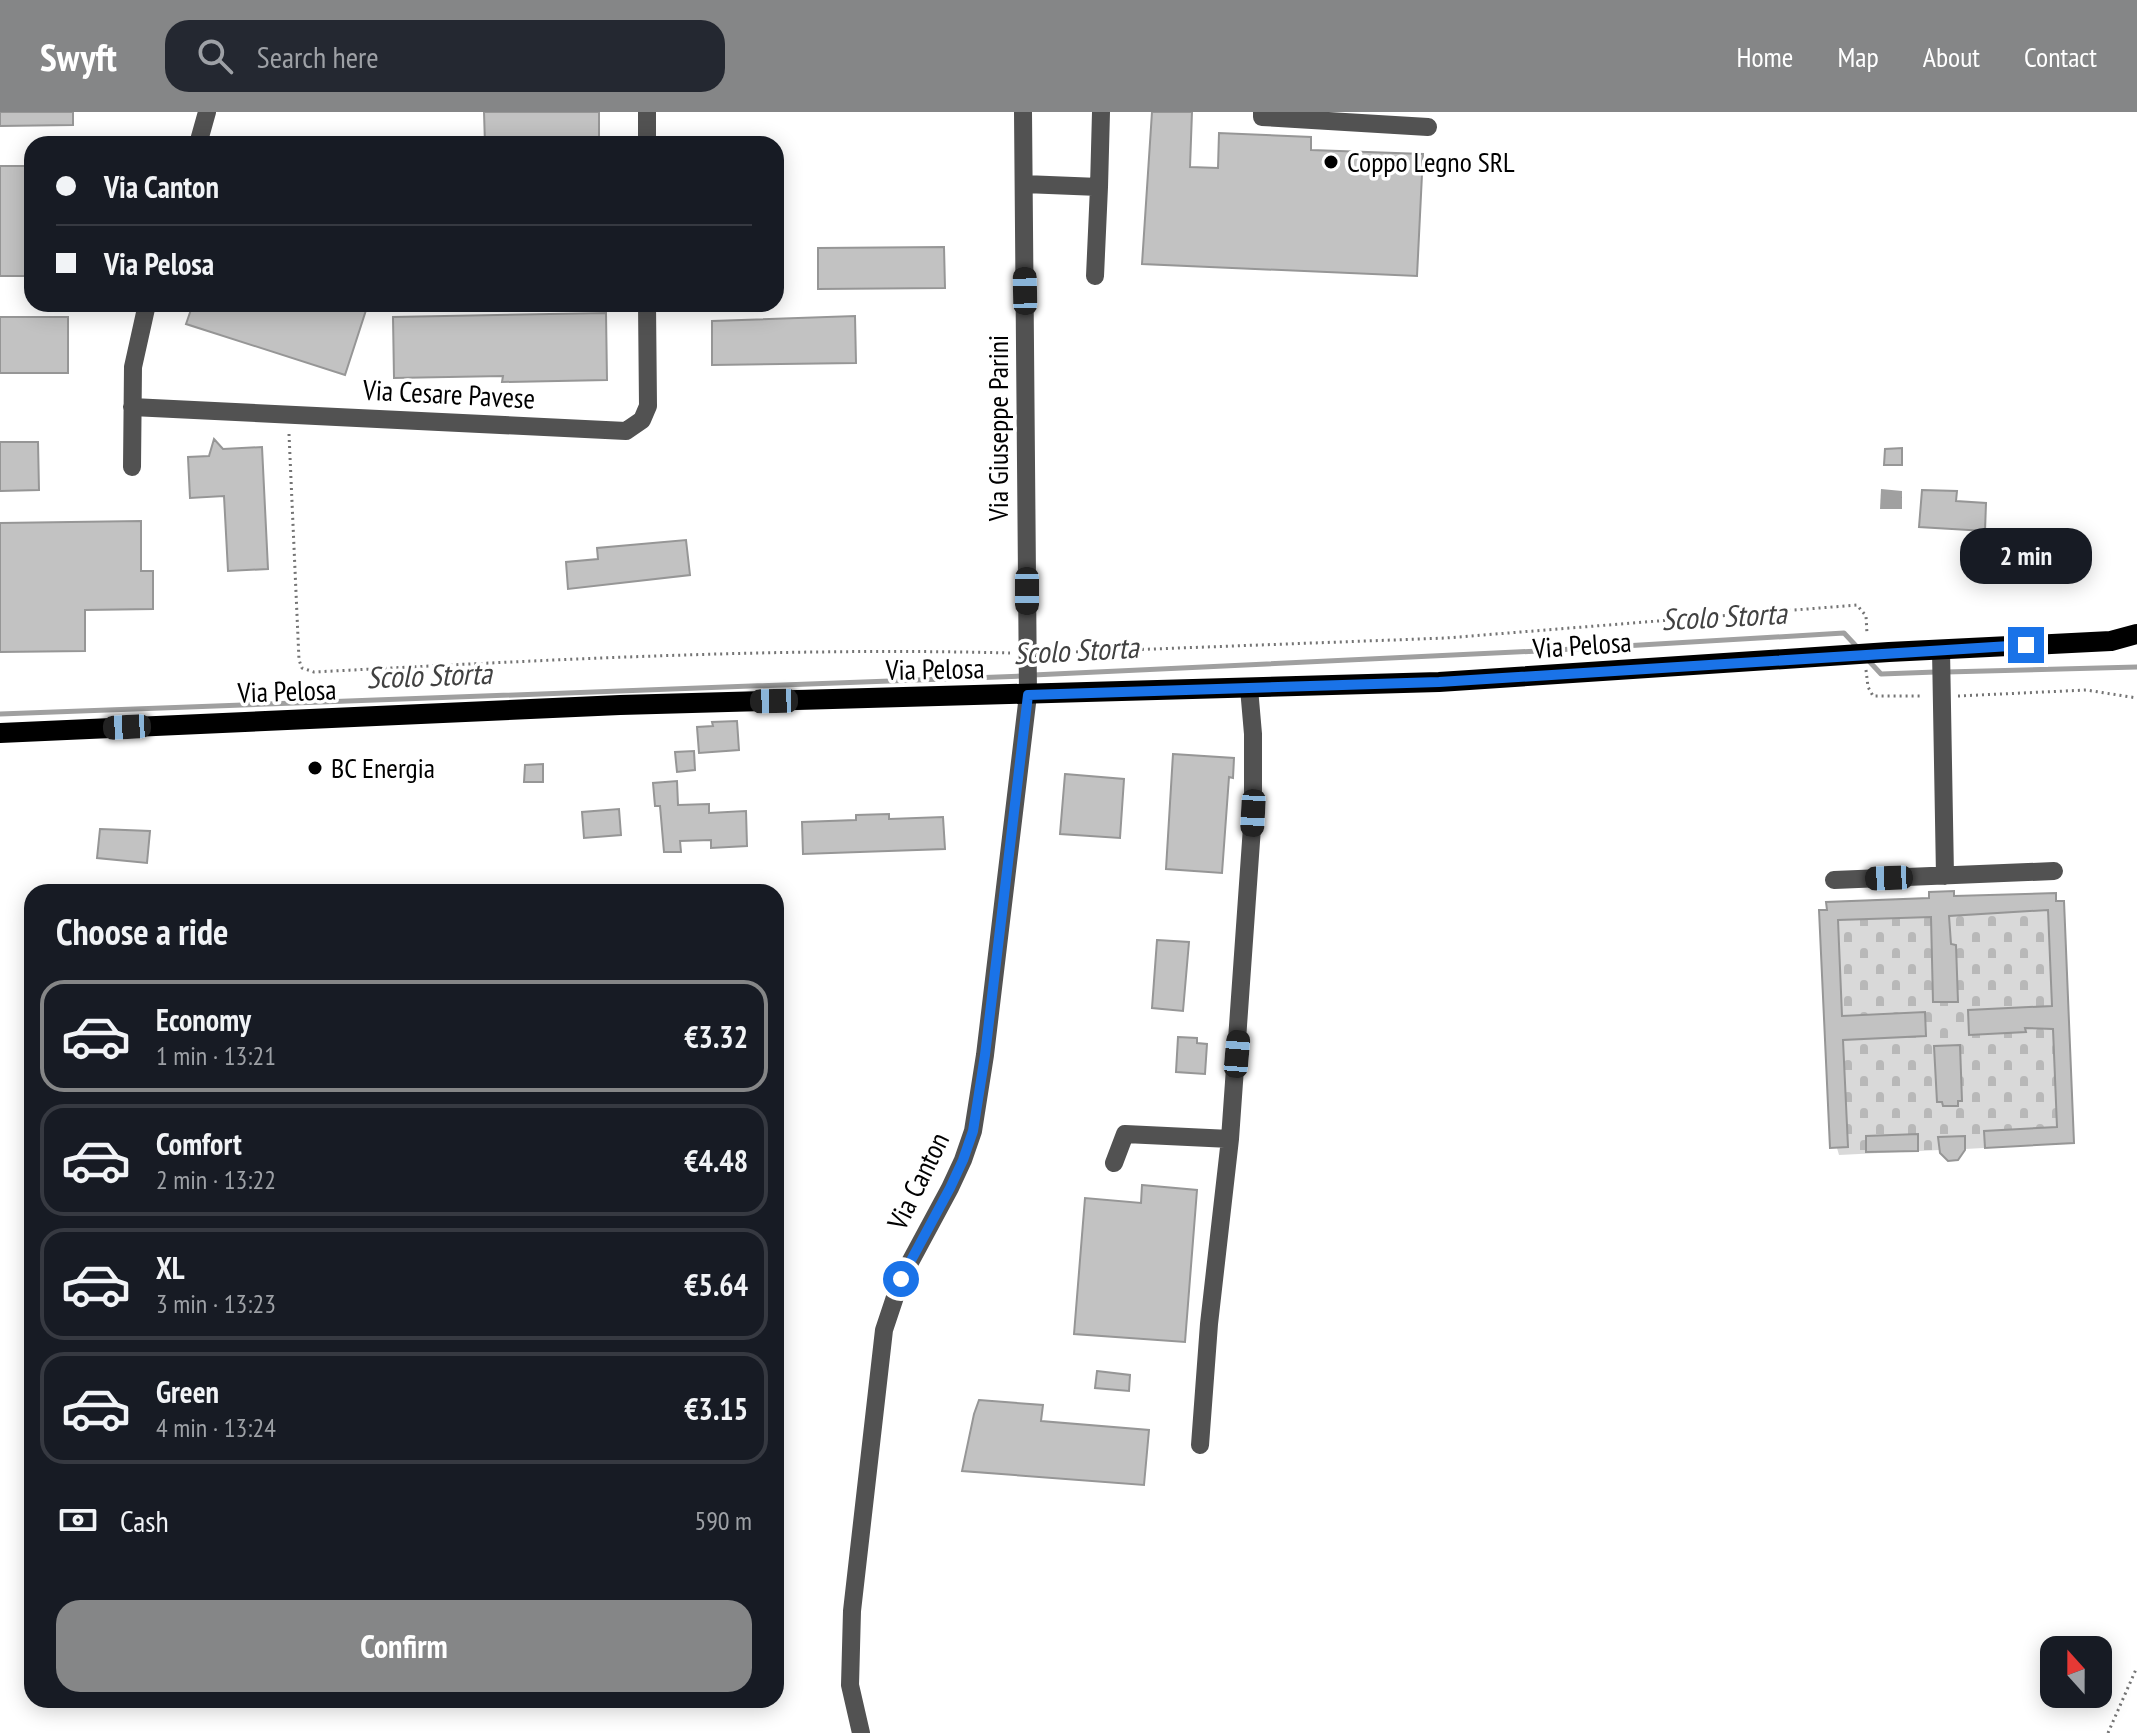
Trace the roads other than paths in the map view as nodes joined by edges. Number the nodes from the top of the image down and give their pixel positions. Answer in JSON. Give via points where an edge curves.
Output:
{"nodes":[{"id":1,"x":207,"y":112,"type":"edge"},
{"id":2,"x":647,"y":112,"type":"edge"},
{"id":3,"x":1023,"y":112,"type":"edge"},
{"id":4,"x":1101,"y":112,"type":"edge"},
{"id":5,"x":1262,"y":112,"type":"edge"},
{"id":6,"x":1428,"y":127,"type":"dead end"},
{"id":7,"x":200,"y":136,"type":"edge"},
{"id":8,"x":647,"y":136,"type":"edge"},
{"id":9,"x":1024,"y":184,"type":"junction"},
{"id":10,"x":1099,"y":187,"type":"junction"},
{"id":11,"x":1095,"y":276,"type":"dead end"},
{"id":12,"x":145,"y":312,"type":"edge"},
{"id":13,"x":647,"y":312,"type":"edge"},
{"id":14,"x":132,"y":407,"type":"junction"},
{"id":15,"x":132,"y":467,"type":"dead end"},
{"id":16,"x":2137,"y":634,"type":"edge"},
{"id":17,"x":2111,"y":641,"type":"junction"},
{"id":18,"x":2137,"y":649,"type":"edge"},
{"id":19,"x":1941,"y":656,"type":"junction"},
{"id":20,"x":1249,"y":688,"type":"junction"},
{"id":21,"x":1028,"y":691,"type":"junction"},
{"id":22,"x":0,"y":733,"type":"edge"},
{"id":23,"x":2054,"y":871,"type":"dead end"},
{"id":24,"x":1945,"y":876,"type":"junction"},
{"id":25,"x":1834,"y":880,"type":"dead end"},
{"id":26,"x":1230,"y":1139,"type":"junction"},
{"id":27,"x":1114,"y":1163,"type":"dead end"},
{"id":28,"x":1200,"y":1445,"type":"dead end"},
{"id":29,"x":861,"y":1733,"type":"edge"}],
"edges":[{"from":1,"to":7,"type":"street"},
{"from":2,"to":8,"type":"street"},
{"from":3,"to":9,"type":"street","name":"Via Giuseppe Parini"},
{"from":4,"to":10,"type":"street"},
{"from":5,"to":6,"type":"street","via":[[1262,117]]},
{"from":9,"to":10,"type":"street"},
{"from":9,"to":21,"type":"street","name":"Via Giuseppe Parini"},
{"from":10,"to":11,"type":"street"},
{"from":12,"to":14,"type":"street","via":[[133,367]]},
{"from":13,"to":14,"type":"street","name":"Via Cesare Pavese","via":[[648,406],[642,420],[626,431]]},
{"from":14,"to":15,"type":"street"},
{"from":16,"to":17,"type":"main road","name":"Via Pelosa"},
{"from":17,"to":18,"type":"main road","name":"Via Pelosa"},
{"from":17,"to":19,"type":"main road","name":"Via Pelosa"},
{"from":19,"to":20,"type":"main road","name":"Via Pelosa","via":[[1889,652],[1439,682]]},
{"from":19,"to":24,"type":"street"},
{"from":20,"to":21,"type":"main road","name":"Via Pelosa"},
{"from":20,"to":26,"type":"street","via":[[1253,813]]},
{"from":21,"to":22,"type":"main road","name":"Via Pelosa"},
{"from":21,"to":29,"type":"street","name":"Via Canton","via":[[973,1131],[950,1188],[901,1279],[882,1342],[852,1611],[850,1685]]},
{"from":23,"to":24,"type":"street"},
{"from":24,"to":25,"type":"street"},
{"from":26,"to":27,"type":"street","via":[[1125,1134]]},
{"from":26,"to":28,"type":"street"}]}
